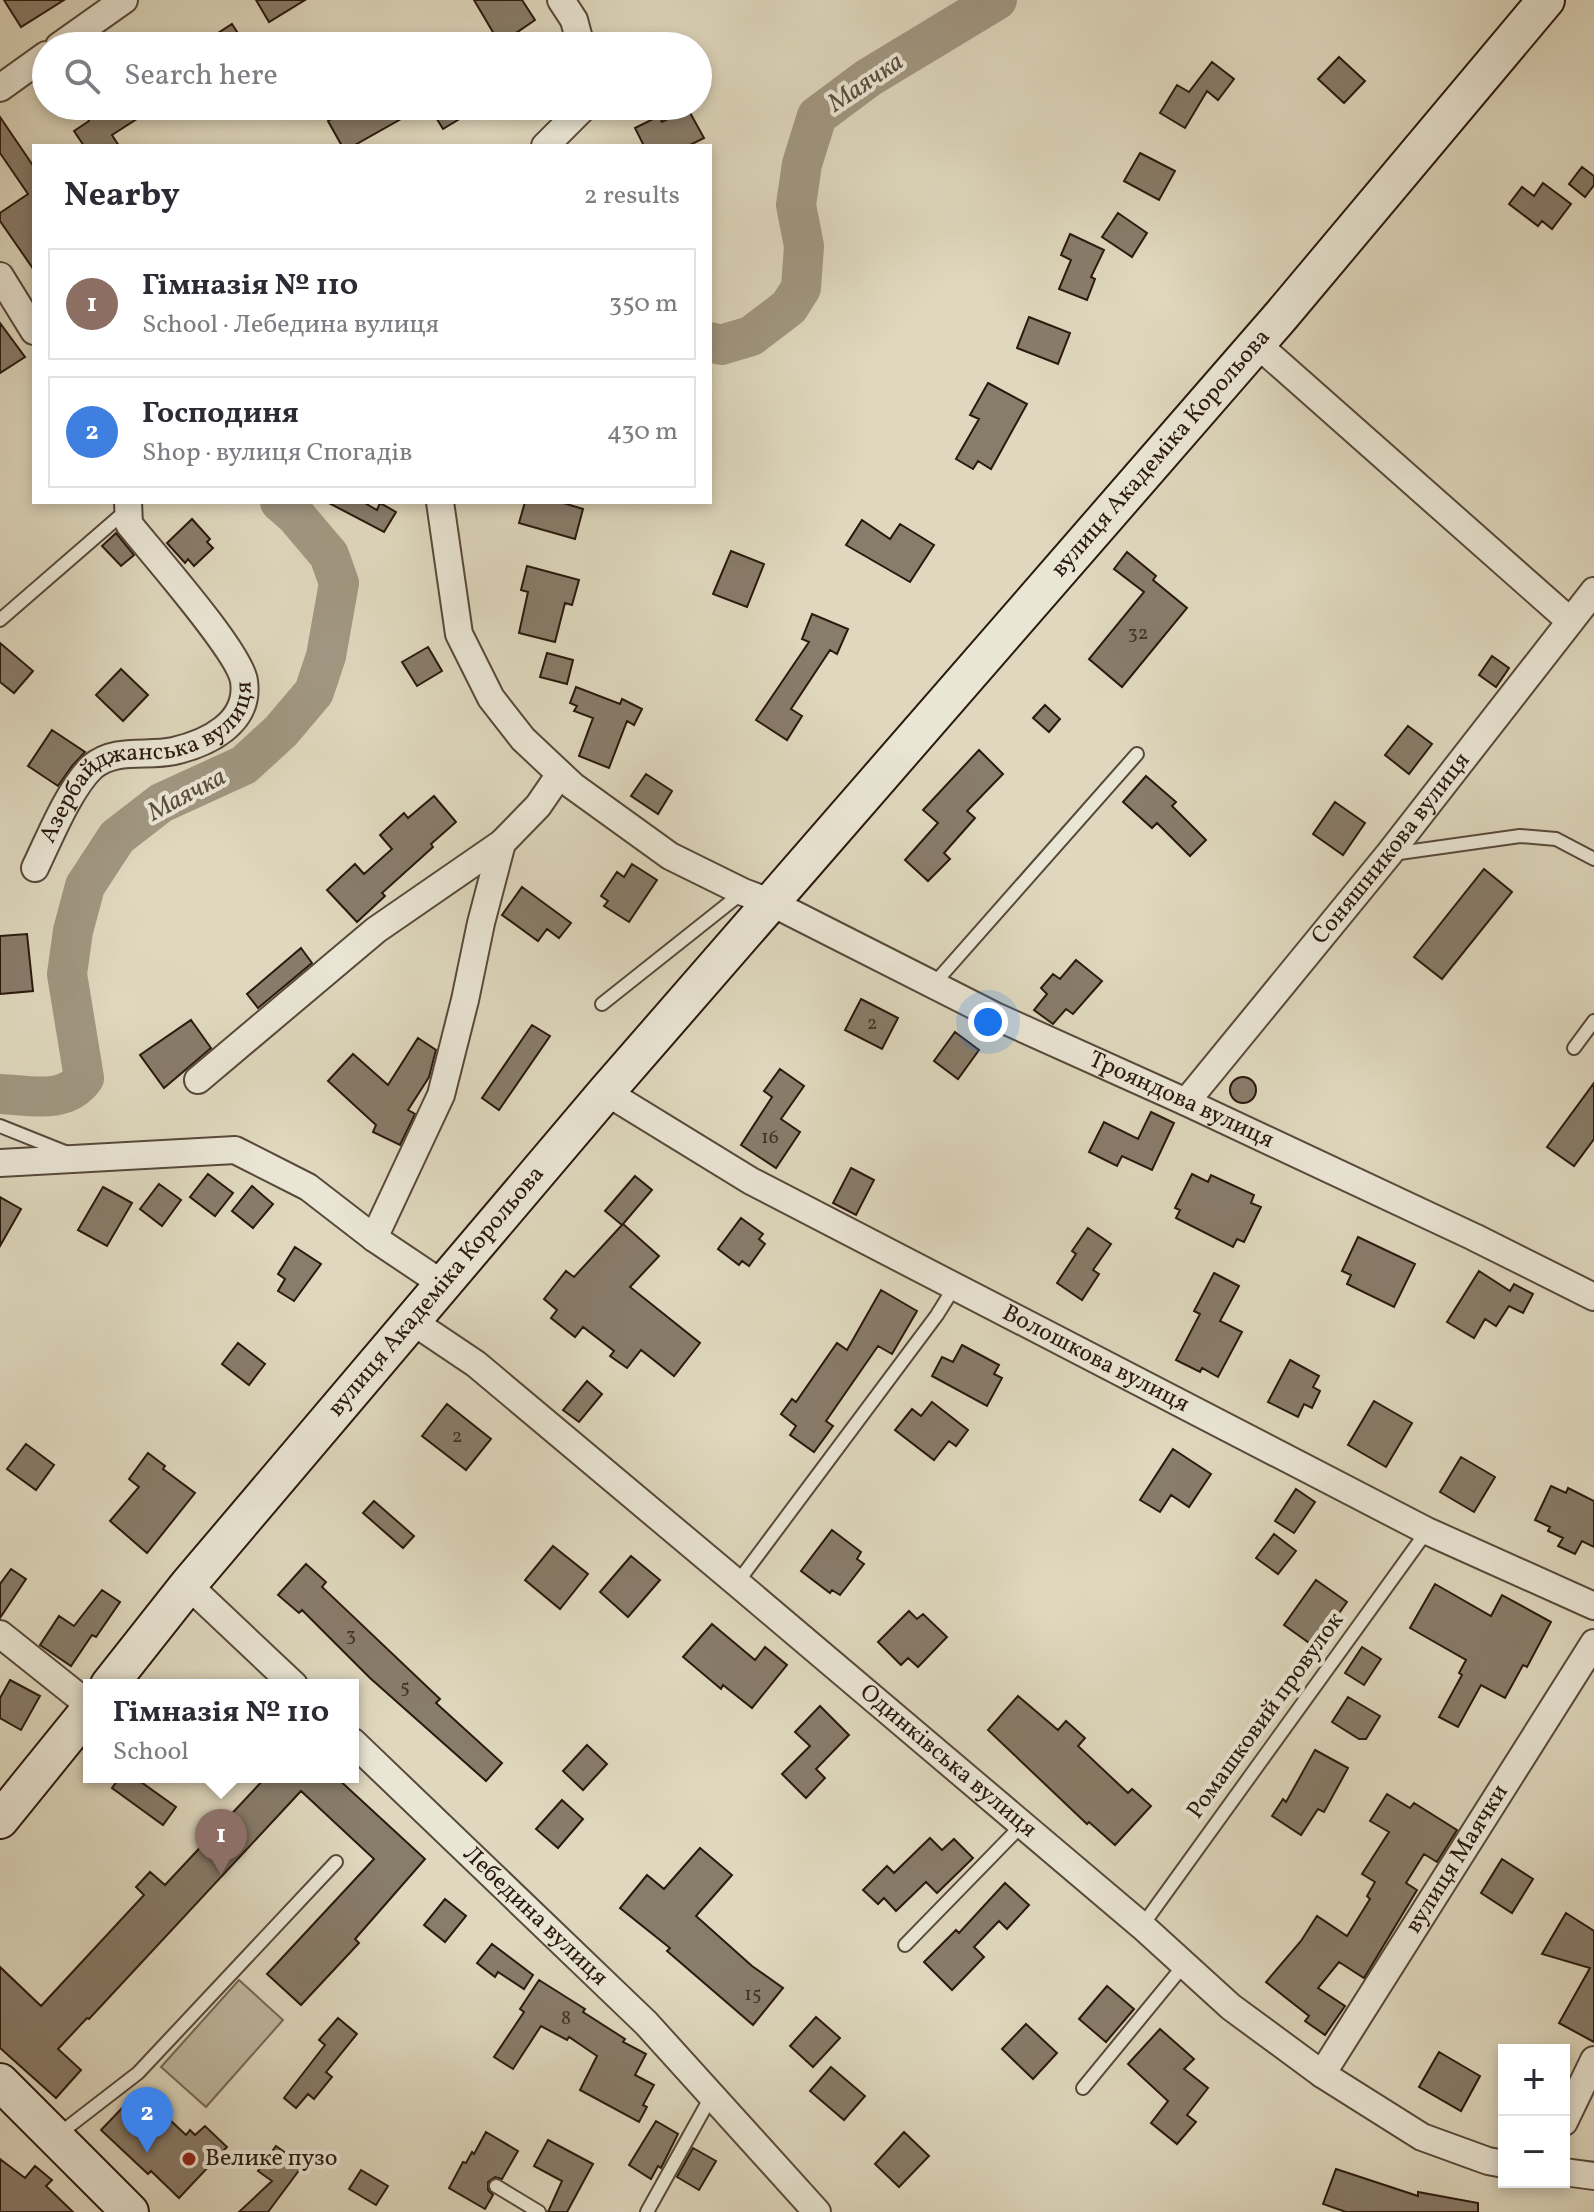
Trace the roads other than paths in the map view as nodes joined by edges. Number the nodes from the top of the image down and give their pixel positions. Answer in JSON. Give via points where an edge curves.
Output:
{"nodes":[{"id":1,"x":124,"y":0,"type":"edge"},
{"id":2,"x":1546,"y":0,"type":"edge"},
{"id":3,"x":572,"y":7,"type":"edge"},
{"id":4,"x":79,"y":32,"type":"edge"},
{"id":5,"x":578,"y":32,"type":"edge"},
{"id":6,"x":32,"y":65,"type":"edge"},
{"id":7,"x":0,"y":88,"type":"edge"},
{"id":8,"x":571,"y":120,"type":"edge"},
{"id":9,"x":547,"y":144,"type":"edge"},
{"id":10,"x":0,"y":276,"type":"edge"},
{"id":11,"x":32,"y":328,"type":"edge"},
{"id":12,"x":1257,"y":344,"type":"junction"},
{"id":13,"x":440,"y":504,"type":"edge"},
{"id":14,"x":128,"y":505,"type":"edge"},
{"id":15,"x":1594,"y":591,"type":"edge"},
{"id":16,"x":0,"y":620,"type":"edge"},
{"id":17,"x":1570,"y":621,"type":"junction"},
{"id":18,"x":1137,"y":754,"type":"dead end"},
{"id":19,"x":560,"y":774,"type":"junction"},
{"id":20,"x":502,"y":843,"type":"junction"},
{"id":21,"x":1389,"y":854,"type":"junction"},
{"id":22,"x":1594,"y":859,"type":"edge"},
{"id":23,"x":35,"y":868,"type":"dead end"},
{"id":24,"x":756,"y":897,"type":"junction"},
{"id":25,"x":932,"y":986,"type":"junction"},
{"id":26,"x":602,"y":1004,"type":"dead end"},
{"id":27,"x":1594,"y":1021,"type":"edge"},
{"id":28,"x":1574,"y":1048,"type":"dead end"},
{"id":29,"x":198,"y":1080,"type":"dead end"},
{"id":30,"x":606,"y":1092,"type":"junction"},
{"id":31,"x":1186,"y":1102,"type":"junction"},
{"id":32,"x":0,"y":1126,"type":"edge"},
{"id":33,"x":83,"y":1160,"type":"junction"},
{"id":34,"x":0,"y":1163,"type":"edge"},
{"id":35,"x":374,"y":1238,"type":"junction"},
{"id":36,"x":444,"y":1285,"type":"junction"},
{"id":37,"x":955,"y":1286,"type":"junction"},
{"id":38,"x":1594,"y":1297,"type":"edge"},
{"id":39,"x":412,"y":1321,"type":"junction"},
{"id":40,"x":1427,"y":1531,"type":"junction"},
{"id":41,"x":737,"y":1583,"type":"junction"},
{"id":42,"x":188,"y":1585,"type":"junction"},
{"id":43,"x":1594,"y":1606,"type":"edge"},
{"id":44,"x":0,"y":1634,"type":"edge"},
{"id":45,"x":1594,"y":1643,"type":"edge"},
{"id":46,"x":114,"y":1679,"type":"edge"},
{"id":47,"x":288,"y":1679,"type":"edge"},
{"id":48,"x":83,"y":1703,"type":"edge"},
{"id":49,"x":83,"y":1716,"type":"edge"},
{"id":50,"x":359,"y":1748,"type":"edge"},
{"id":51,"x":0,"y":1820,"type":"edge"},
{"id":52,"x":1022,"y":1825,"type":"junction"},
{"id":53,"x":336,"y":1862,"type":"dead end"},
{"id":54,"x":1142,"y":1926,"type":"junction"},
{"id":55,"x":905,"y":1945,"type":"dead end"},
{"id":56,"x":1184,"y":1965,"type":"junction"},
{"id":57,"x":1594,"y":2060,"type":"edge"},
{"id":58,"x":1322,"y":2074,"type":"junction"},
{"id":59,"x":0,"y":2082,"type":"edge"},
{"id":60,"x":1083,"y":2088,"type":"dead end"},
{"id":61,"x":712,"y":2095,"type":"junction"},
{"id":62,"x":1567,"y":2116,"type":"edge"},
{"id":63,"x":56,"y":2136,"type":"junction"},
{"id":64,"x":1498,"y":2163,"type":"edge"},
{"id":65,"x":1570,"y":2173,"type":"edge"},
{"id":66,"x":1594,"y":2176,"type":"edge"},
{"id":67,"x":496,"y":2186,"type":"dead end"},
{"id":68,"x":130,"y":2212,"type":"edge"},
{"id":69,"x":539,"y":2212,"type":"edge"},
{"id":70,"x":647,"y":2212,"type":"edge"},
{"id":71,"x":817,"y":2212,"type":"edge"}],
"edges":[{"from":1,"to":4,"type":"street"},
{"from":2,"to":12,"type":"main road","name":"вулиця Академіка Корольова"},
{"from":3,"to":5,"type":"street"},
{"from":6,"to":7,"type":"street"},
{"from":8,"to":9,"type":"street"},
{"from":10,"to":11,"type":"street"},
{"from":12,"to":17,"type":"street"},
{"from":12,"to":24,"type":"main road","name":"вулиця Академіка Корольова"},
{"from":13,"to":19,"type":"street","via":[[459,634],[491,698]]},
{"from":14,"to":16,"type":"lane"},
{"from":14,"to":23,"type":"street","name":"Азербайджанська вулиця","via":[[129,524],[232,654],[244,680],[242,705],[217,737],[169,752],[109,757],[92,768],[67,803]]},
{"from":15,"to":17,"type":"street","name":"Соняшникова вулиця"},
{"from":17,"to":21,"type":"street","name":"Соняшникова вулиця"},
{"from":18,"to":25,"type":"lane"},
{"from":19,"to":20,"type":"street"},
{"from":19,"to":24,"type":"street","via":[[670,856]]},
{"from":20,"to":29,"type":"street","via":[[376,930]]},
{"from":20,"to":35,"type":"street","via":[[441,1095]]},
{"from":21,"to":22,"type":"lane","via":[[1520,836],[1556,839]]},
{"from":21,"to":31,"type":"street","name":"Соняшникова вулиця"},
{"from":24,"to":25,"type":"street","name":"Трояндова вулиця"},
{"from":24,"to":26,"type":"lane"},
{"from":24,"to":30,"type":"main road","name":"вулиця Академіка Корольова"},
{"from":25,"to":31,"type":"street","name":"Трояндова вулиця"},
{"from":27,"to":28,"type":"lane"},
{"from":30,"to":36,"type":"main road","name":"вулиця Академіка Корольова"},
{"from":30,"to":37,"type":"street","name":"Волошкова вулиця","via":[[751,1181]]},
{"from":31,"to":38,"type":"street","name":"Трояндова вулиця"},
{"from":32,"to":33,"type":"lane"},
{"from":33,"to":34,"type":"street"},
{"from":33,"to":35,"type":"street","via":[[235,1150],[308,1187]]},
{"from":35,"to":36,"type":"street"},
{"from":36,"to":39,"type":"main road","name":"вулиця Академіка Корольова"},
{"from":37,"to":40,"type":"street","name":"Волошкова вулиця"},
{"from":37,"to":41,"type":"lane"},
{"from":39,"to":41,"type":"street","name":"Одинківська вулиця","via":[[476,1364]]},
{"from":39,"to":42,"type":"main road","name":"вулиця Академіка Корольова"},
{"from":40,"to":43,"type":"street","name":"Волошкова вулиця"},
{"from":40,"to":54,"type":"lane","name":"Ромашковий провулок"},
{"from":41,"to":52,"type":"street","name":"Одинківська вулиця"},
{"from":42,"to":46,"type":"main road","name":"вулиця Академіка Корольова"},
{"from":42,"to":47,"type":"street"},
{"from":44,"to":48,"type":"street"},
{"from":45,"to":58,"type":"street","name":"вулиця Маячки"},
{"from":49,"to":51,"type":"main road"},
{"from":50,"to":61,"type":"street","name":"Лебедина вулиця","via":[[646,2023]]},
{"from":52,"to":54,"type":"street","name":"Одинківська вулиця"},
{"from":52,"to":55,"type":"lane"},
{"from":53,"to":63,"type":"lane","via":[[138,2073]]},
{"from":54,"to":56,"type":"street","name":"Одинківська вулиця"},
{"from":56,"to":58,"type":"street","name":"Одинківська вулиця"},
{"from":56,"to":60,"type":"lane"},
{"from":57,"to":62,"type":"street"},
{"from":58,"to":64,"type":"street","name":"Одинківська вулиця","via":[[1422,2137]]},
{"from":59,"to":63,"type":"main road"},
{"from":61,"to":70,"type":"lane"},
{"from":61,"to":71,"type":"street","name":"Лебедина вулиця"},
{"from":63,"to":68,"type":"main road"},
{"from":65,"to":66,"type":"street"},
{"from":67,"to":69,"type":"lane"}]}
